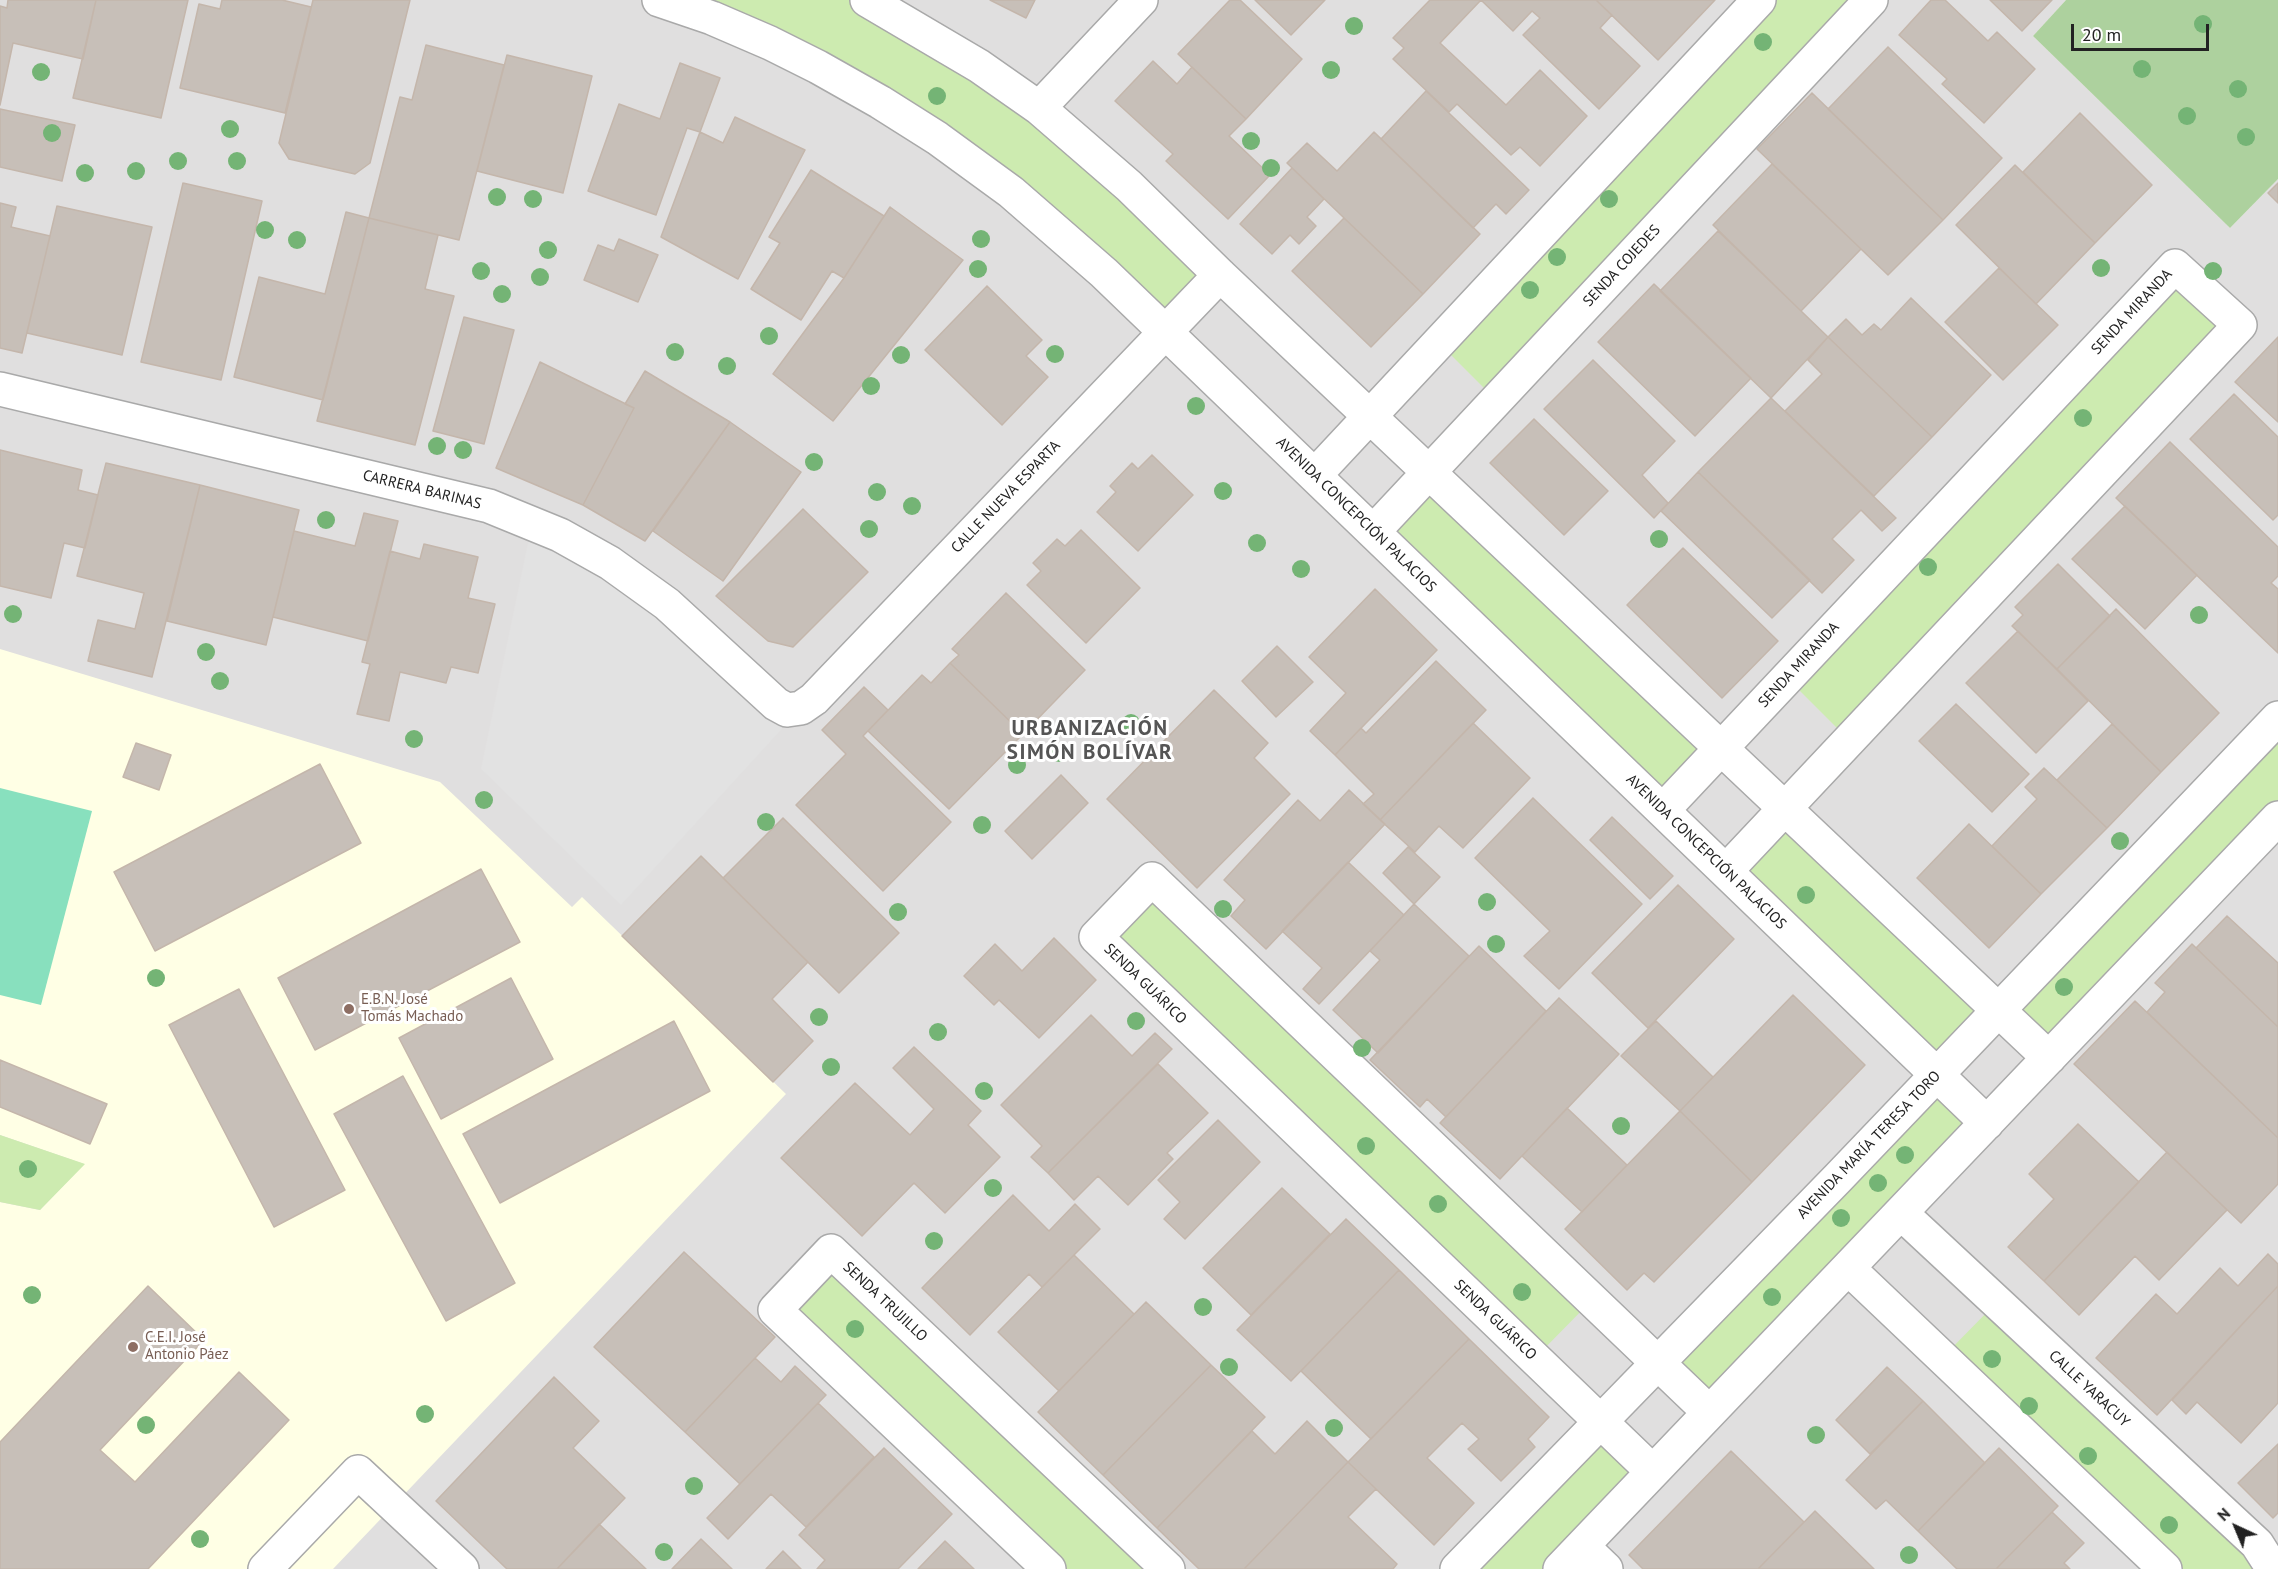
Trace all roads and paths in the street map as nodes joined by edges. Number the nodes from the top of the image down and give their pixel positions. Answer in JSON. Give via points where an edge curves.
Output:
{"nodes":[{"id":1,"x":659,"y":0,"type":"edge"},
{"id":2,"x":867,"y":0,"type":"edge"},
{"id":3,"x":1141,"y":0,"type":"edge"},
{"id":4,"x":1759,"y":0,"type":"edge"},
{"id":5,"x":1871,"y":0,"type":"edge"},
{"id":6,"x":1039,"y":108,"type":"junction"},
{"id":7,"x":1220,"y":275,"type":"junction"},
{"id":8,"x":1164,"y":332,"type":"junction"},
{"id":9,"x":0,"y":389,"type":"edge"},
{"id":10,"x":1370,"y":416,"type":"junction"},
{"id":11,"x":1430,"y":472,"type":"junction"},
{"id":12,"x":1315,"y":475,"type":"junction"},
{"id":13,"x":1374,"y":532,"type":"junction"},
{"id":14,"x":787,"y":710,"type":"joint"},
{"id":15,"x":2278,"y":718,"type":"edge"},
{"id":16,"x":1721,"y":747,"type":"junction"},
{"id":17,"x":1785,"y":808,"type":"junction"},
{"id":18,"x":1663,"y":810,"type":"junction"},
{"id":19,"x":2278,"y":818,"type":"edge"},
{"id":20,"x":1726,"y":871,"type":"junction"},
{"id":21,"x":1998,"y":1010,"type":"junction"},
{"id":22,"x":2049,"y":1058,"type":"junction"},
{"id":23,"x":1937,"y":1074,"type":"junction"},
{"id":24,"x":1987,"y":1123,"type":"junction"},
{"id":25,"x":1900,"y":1213,"type":"junction"},
{"id":26,"x":1848,"y":1268,"type":"junction"},
{"id":27,"x":1658,"y":1363,"type":"junction"},
{"id":28,"x":1709,"y":1412,"type":"junction"},
{"id":29,"x":1601,"y":1422,"type":"junction"},
{"id":30,"x":1652,"y":1471,"type":"junction"},
{"id":31,"x":1582,"y":1546,"type":"junction"},
{"id":32,"x":265,"y":1569,"type":"edge"},
{"id":33,"x":462,"y":1569,"type":"edge"},
{"id":34,"x":1049,"y":1569,"type":"edge"},
{"id":35,"x":1168,"y":1569,"type":"edge"},
{"id":36,"x":1457,"y":1569,"type":"edge"},
{"id":37,"x":1560,"y":1569,"type":"edge"},
{"id":38,"x":1606,"y":1569,"type":"edge"},
{"id":39,"x":2165,"y":1569,"type":"edge"},
{"id":40,"x":2273,"y":1569,"type":"edge"}],
"edges":[{"from":1,"to":8,"type":"street","name":"AVENIDA CONCEPCIÓN PALACIOS","via":[[780,48],[937,138],[1027,206]]},
{"from":2,"to":6,"type":"street","via":[[979,66]]},
{"from":3,"to":6,"type":"street"},
{"from":4,"to":10,"type":"street"},
{"from":5,"to":11,"type":"street","name":"SENDA COJEDES"},
{"from":6,"to":7,"type":"street","via":[[1129,186]]},
{"from":7,"to":8,"type":"street","name":"CALLE NUEVA ESPARTA"},
{"from":7,"to":10,"type":"street"},
{"from":8,"to":12,"type":"street","name":"AVENIDA CONCEPCIÓN PALACIOS"},
{"from":8,"to":14,"type":"street","name":"CALLE NUEVA ESPARTA","via":[[814,699],[801,708]]},
{"from":9,"to":14,"type":"street","name":"CARRERA BARINAS","via":[[489,506],[560,535],[610,563],[667,604]]},
{"from":10,"to":11,"type":"street"},
{"from":10,"to":12,"type":"street"},
{"from":11,"to":13,"type":"street","name":"SENDA COJEDES"},
{"from":11,"to":16,"type":"street"},
{"from":12,"to":13,"type":"street","name":"AVENIDA CONCEPCIÓN PALACIOS"},
{"from":13,"to":18,"type":"street","name":"AVENIDA CONCEPCIÓN PALACIOS"},
{"from":15,"to":21,"type":"street","name":"AVENIDA MARÍA TERESA TORO"},
{"from":16,"to":17,"type":"street"},
{"from":16,"to":17,"type":"street","name":"SENDA MIRANDA","via":[[2175,266],[2240,325]]},
{"from":16,"to":18,"type":"street","name":"SENDA MIRANDA"},
{"from":17,"to":20,"type":"street","name":"SENDA MIRANDA"},
{"from":17,"to":21,"type":"street"},
{"from":18,"to":20,"type":"street","name":"AVENIDA CONCEPCIÓN PALACIOS"},
{"from":19,"to":22,"type":"street"},
{"from":20,"to":23,"type":"street","name":"AVENIDA CONCEPCIÓN PALACIOS"},
{"from":21,"to":22,"type":"street"},
{"from":21,"to":23,"type":"street","name":"AVENIDA MARÍA TERESA TORO"},
{"from":22,"to":24,"type":"street"},
{"from":23,"to":24,"type":"street","name":"AVENIDA CONCEPCIÓN PALACIOS"},
{"from":23,"to":27,"type":"street","name":"AVENIDA MARÍA TERESA TORO"},
{"from":24,"to":25,"type":"street"},
{"from":25,"to":26,"type":"street"},
{"from":25,"to":40,"type":"street","name":"CALLE YARACUY","via":[[2257,1544]]},
{"from":26,"to":28,"type":"street"},
{"from":26,"to":39,"type":"street"},
{"from":27,"to":28,"type":"street","name":"SENDA GUÁRICO"},
{"from":27,"to":29,"type":"street","name":"AVENIDA MARÍA TERESA TORO"},
{"from":27,"to":29,"type":"street","name":"SENDA GUÁRICO","via":[[1152,879],[1096,937]]},
{"from":28,"to":30,"type":"street"},
{"from":29,"to":30,"type":"street","name":"SENDA GUÁRICO"},
{"from":29,"to":36,"type":"street","name":"AVENIDA MARÍA TERESA TORO"},
{"from":30,"to":31,"type":"street"},
{"from":31,"to":37,"type":"street"},
{"from":31,"to":38,"type":"street"},
{"from":32,"to":33,"type":"street","via":[[358,1472]]},
{"from":34,"to":35,"type":"street","name":"SENDA TRUJILLO","via":[[775,1310],[831,1251]]}]}
